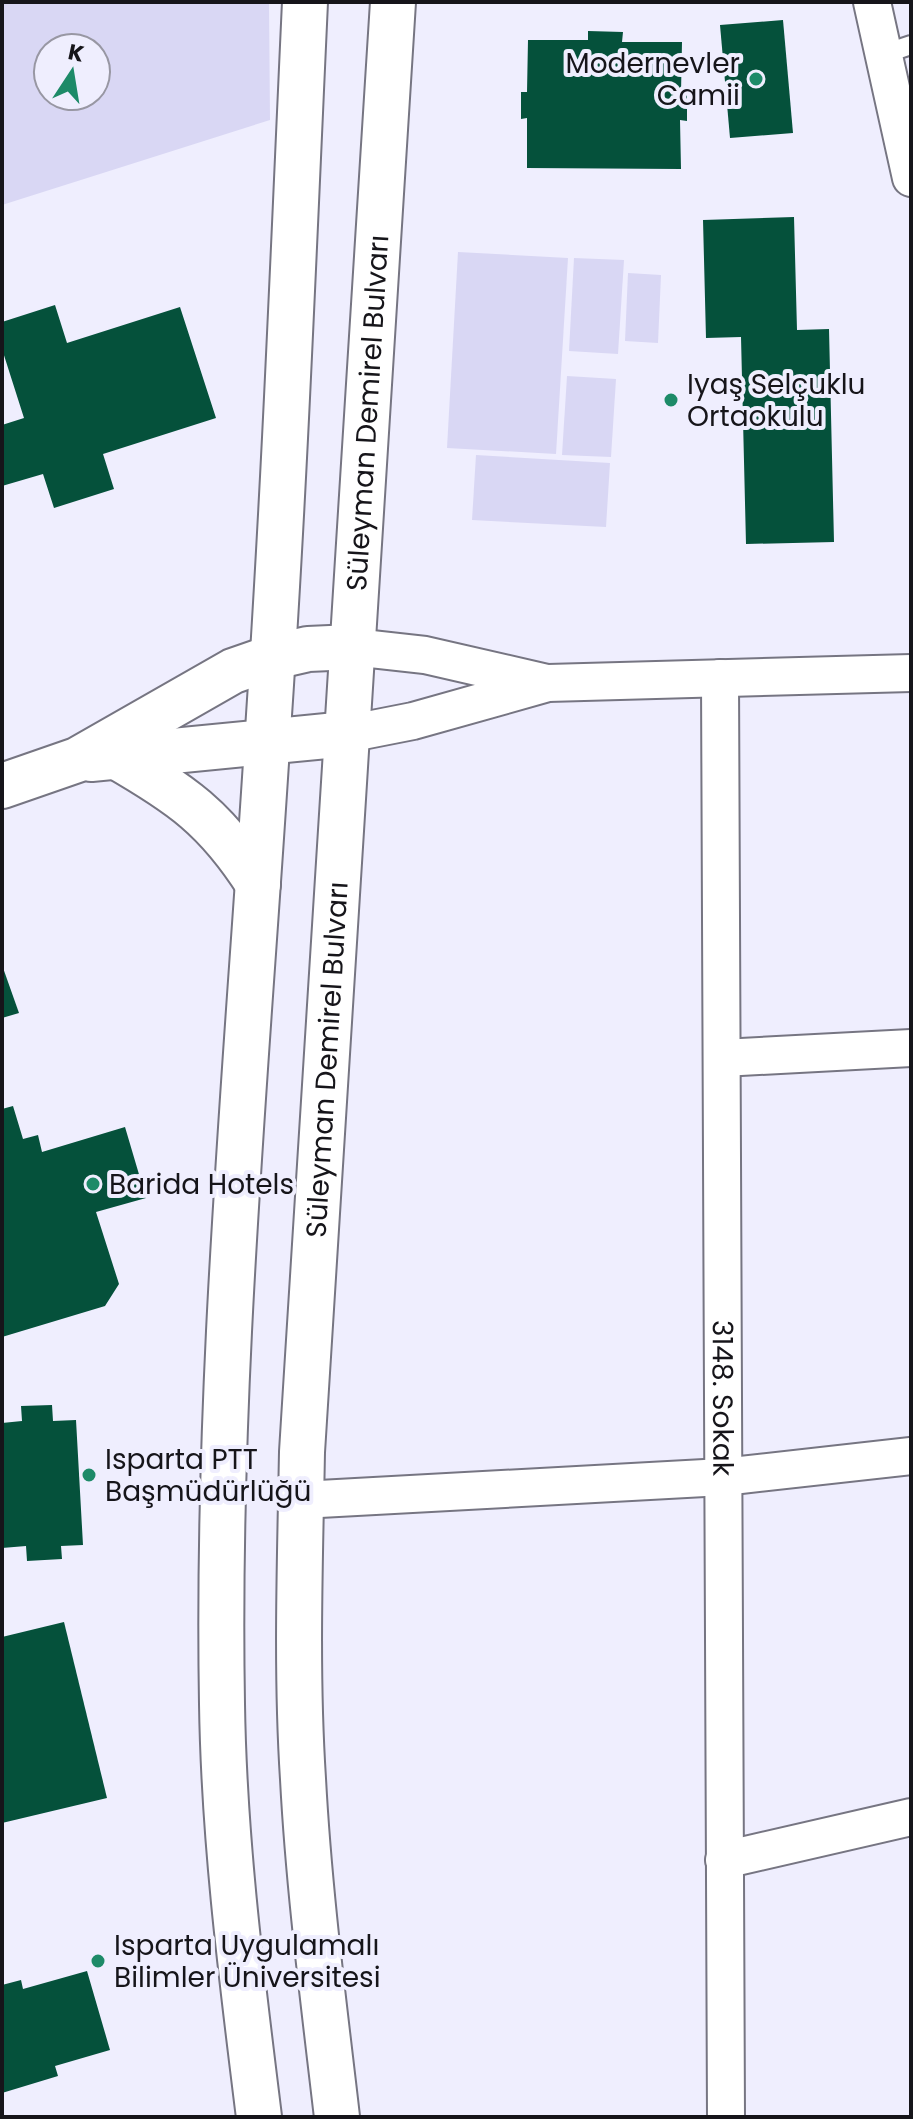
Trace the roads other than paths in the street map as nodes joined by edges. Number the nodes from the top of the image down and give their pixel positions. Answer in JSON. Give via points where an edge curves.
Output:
{"nodes":[{"id":1,"x":305,"y":2,"type":"edge"},
{"id":2,"x":393,"y":2,"type":"edge"},
{"id":3,"x":872,"y":2,"type":"edge"},
{"id":4,"x":897,"y":50,"type":"edge"},
{"id":5,"x":911,"y":178,"type":"edge"},
{"id":6,"x":353,"y":647,"type":"junction"},
{"id":7,"x":273,"y":657,"type":"junction"},
{"id":8,"x":911,"y":673,"type":"edge"},
{"id":9,"x":720,"y":678,"type":"junction"},
{"id":10,"x":548,"y":683,"type":"junction"},
{"id":11,"x":347,"y":734,"type":"junction"},
{"id":12,"x":267,"y":742,"type":"junction"},
{"id":13,"x":96,"y":758,"type":"junction"},
{"id":14,"x":2,"y":786,"type":"edge"},
{"id":15,"x":258,"y":884,"type":"junction"},
{"id":16,"x":911,"y":1048,"type":"edge"},
{"id":17,"x":722,"y":1058,"type":"junction"},
{"id":18,"x":911,"y":1456,"type":"edge"},
{"id":19,"x":723,"y":1477,"type":"junction"},
{"id":20,"x":301,"y":1500,"type":"junction"},
{"id":21,"x":911,"y":1817,"type":"edge"},
{"id":22,"x":724,"y":1860,"type":"junction"},
{"id":23,"x":259,"y":2117,"type":"edge"},
{"id":24,"x":337,"y":2117,"type":"edge"},
{"id":25,"x":726,"y":2117,"type":"edge"}],
"edges":[{"from":1,"to":7,"type":"main road"},
{"from":2,"to":6,"type":"main road","name":"Süleyman Demirel Bulvarı"},
{"from":3,"to":4,"type":"street"},
{"from":4,"to":5,"type":"street"},
{"from":6,"to":7,"type":"main road"},
{"from":6,"to":10,"type":"street","via":[[416,653]]},
{"from":6,"to":11,"type":"main road","name":"Süleyman Demirel Bulvarı"},
{"from":7,"to":12,"type":"main road"},
{"from":7,"to":13,"type":"main road","via":[[233,671]]},
{"from":8,"to":9,"type":"street"},
{"from":9,"to":10,"type":"street"},
{"from":9,"to":17,"type":"street","name":"3148. Sokak"},
{"from":10,"to":11,"type":"street"},
{"from":11,"to":12,"type":"main road"},
{"from":11,"to":20,"type":"main road","name":"Süleyman Demirel Bulvarı"},
{"from":12,"to":13,"type":"main road"},
{"from":12,"to":15,"type":"main road"},
{"from":13,"to":14,"type":"main road"},
{"from":13,"to":15,"type":"main road","via":[[164,785],[213,823]]},
{"from":15,"to":23,"type":"main road","via":[[231,1299],[222,1522],[222,1707],[230,1854]]},
{"from":16,"to":17,"type":"street"},
{"from":17,"to":19,"type":"street","name":"3148. Sokak"},
{"from":18,"to":19,"type":"street"},
{"from":19,"to":20,"type":"street"},
{"from":19,"to":22,"type":"street","name":"3148. Sokak"},
{"from":20,"to":24,"type":"main road","name":"Süleyman Demirel Bulvarı","via":[[303,1779]]},
{"from":21,"to":22,"type":"street"},
{"from":22,"to":25,"type":"street","name":"3148. Sokak"}]}
